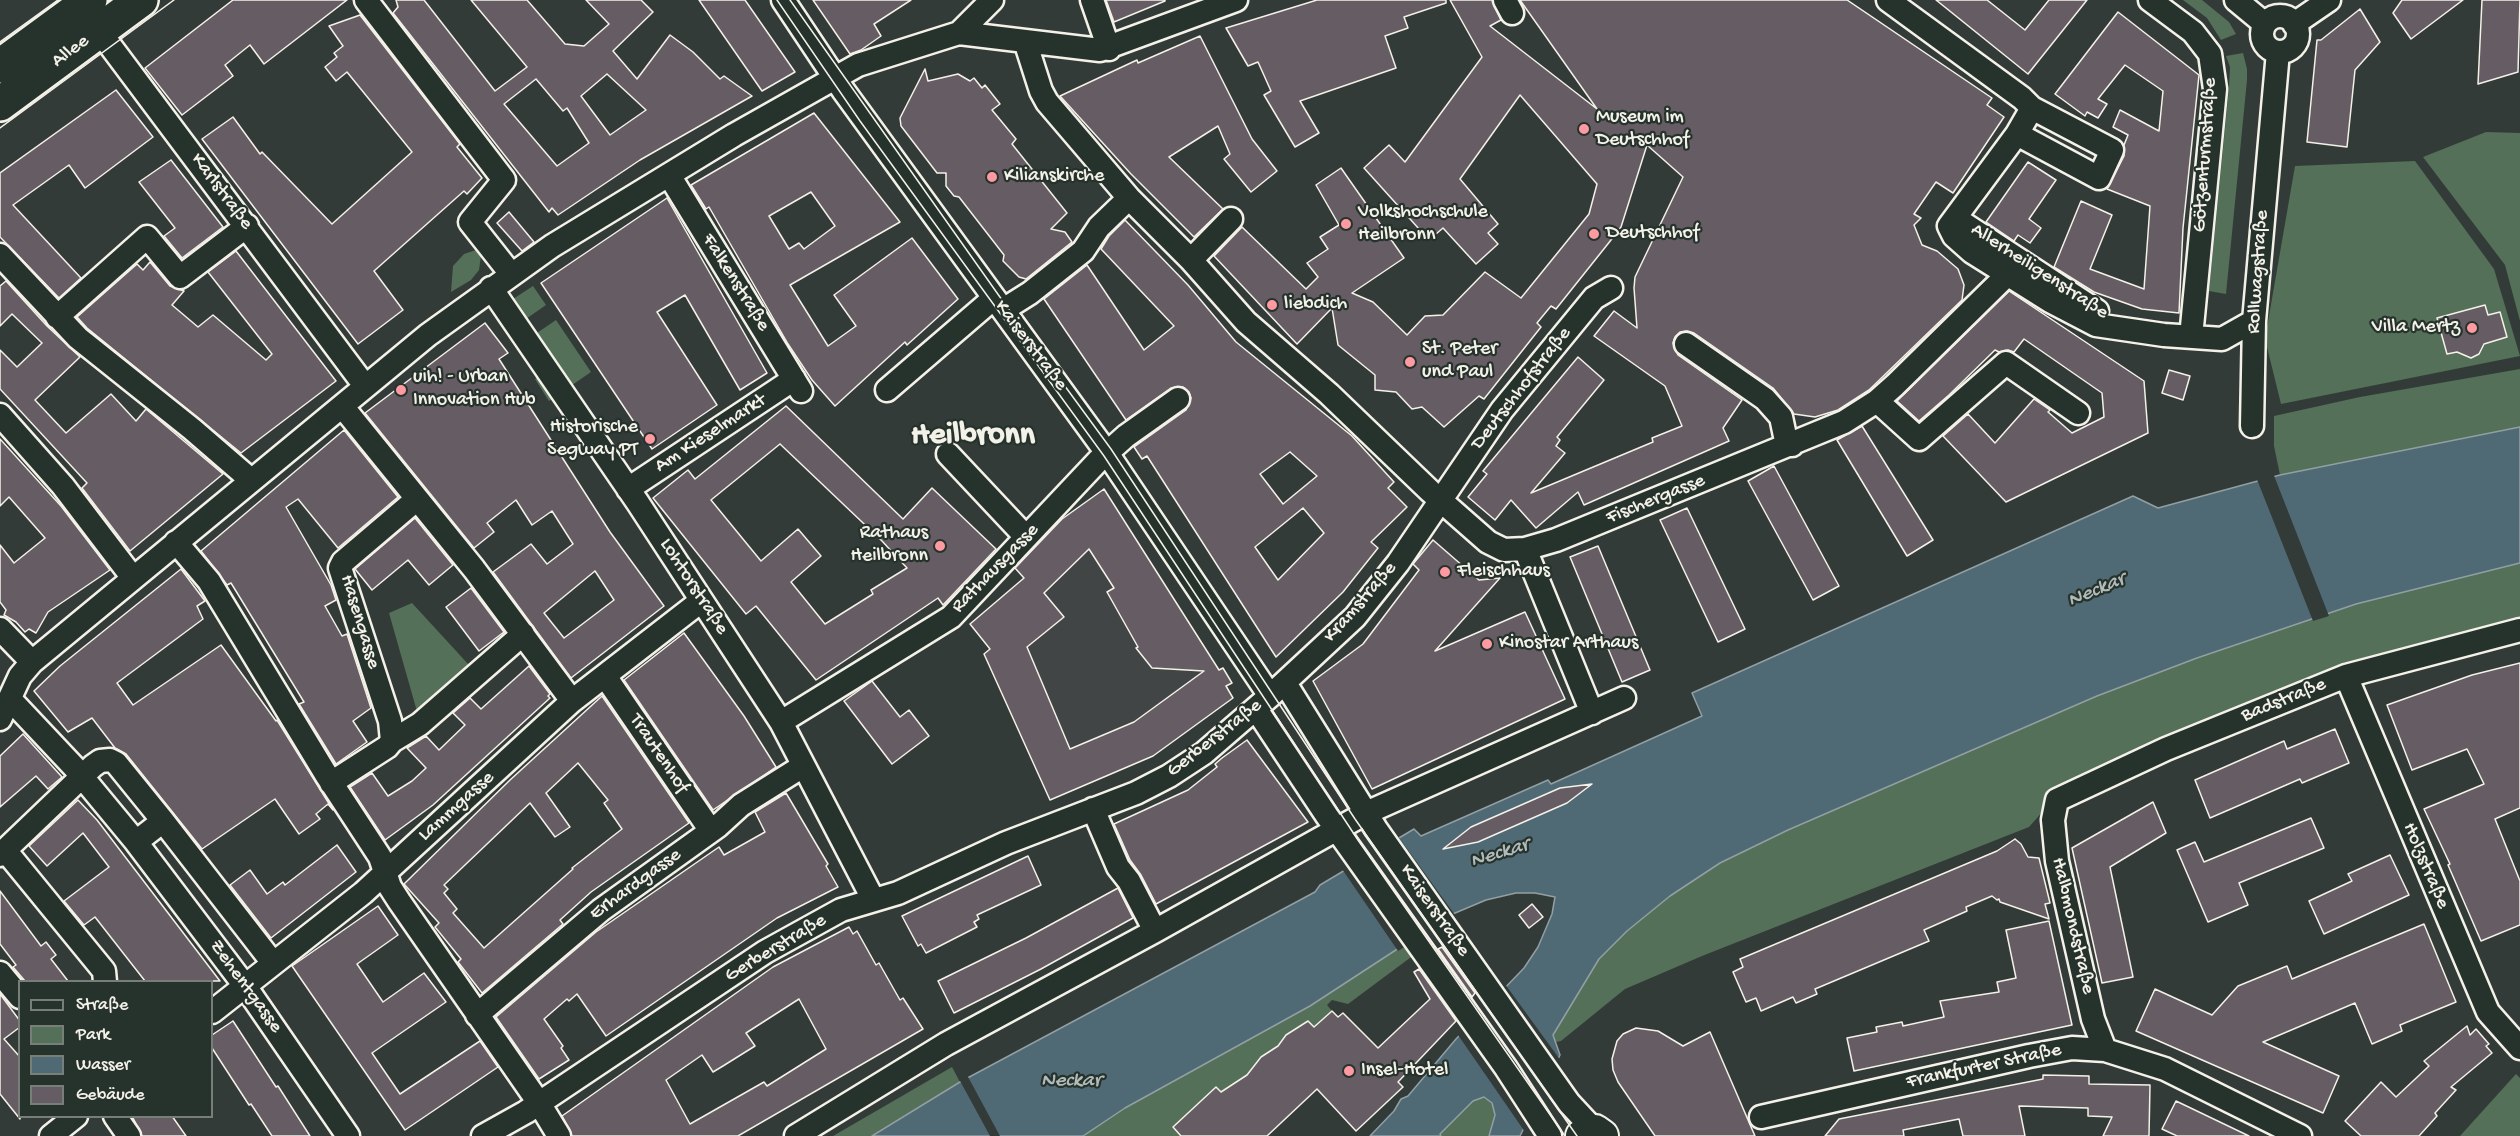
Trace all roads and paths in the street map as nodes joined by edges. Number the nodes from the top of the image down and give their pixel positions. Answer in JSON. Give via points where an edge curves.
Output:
{"nodes":[{"id":1,"x":141,"y":0,"type":"edge"},
{"id":2,"x":366,"y":0,"type":"edge"},
{"id":3,"x":783,"y":0,"type":"edge"},
{"id":4,"x":992,"y":0,"type":"edge"},
{"id":5,"x":1092,"y":0,"type":"edge"},
{"id":6,"x":1236,"y":0,"type":"edge"},
{"id":7,"x":1888,"y":0,"type":"edge"},
{"id":8,"x":2150,"y":0,"type":"edge"},
{"id":9,"x":2236,"y":0,"type":"edge"},
{"id":10,"x":2329,"y":0,"type":"edge"},
{"id":11,"x":86,"y":9,"type":"edge"},
{"id":12,"x":2265,"y":24,"type":"junction"},
{"id":13,"x":2294,"y":24,"type":"junction"},
{"id":14,"x":960,"y":33,"type":"junction"},
{"id":15,"x":1025,"y":41,"type":"junction"},
{"id":16,"x":1109,"y":49,"type":"junction"},
{"id":17,"x":2278,"y":52,"type":"junction"},
{"id":18,"x":0,"y":66,"type":"edge"},
{"id":19,"x":834,"y":77,"type":"junction"},
{"id":20,"x":2027,"y":103,"type":"junction"},
{"id":21,"x":0,"y":104,"type":"edge"},
{"id":22,"x":2017,"y":134,"type":"junction"},
{"id":23,"x":669,"y":175,"type":"junction"},
{"id":24,"x":1128,"y":198,"type":"junction"},
{"id":25,"x":1955,"y":218,"type":"junction"},
{"id":26,"x":1231,"y":219,"type":"dead end"},
{"id":27,"x":247,"y":226,"type":"junction"},
{"id":28,"x":1,"y":258,"type":"edge"},
{"id":29,"x":1191,"y":260,"type":"junction"},
{"id":30,"x":511,"y":274,"type":"junction"},
{"id":31,"x":2007,"y":275,"type":"junction"},
{"id":32,"x":491,"y":288,"type":"junction"},
{"id":33,"x":1611,"y":288,"type":"dead end"},
{"id":34,"x":1002,"y":310,"type":"junction"},
{"id":35,"x":57,"y":316,"type":"junction"},
{"id":36,"x":2254,"y":321,"type":"junction"},
{"id":37,"x":2129,"y":329,"type":"junction"},
{"id":38,"x":2191,"y":337,"type":"junction"},
{"id":39,"x":1686,"y":344,"type":"dead end"},
{"id":40,"x":797,"y":385,"type":"joint"},
{"id":41,"x":365,"y":386,"type":"junction"},
{"id":42,"x":887,"y":390,"type":"dead end"},
{"id":43,"x":1178,"y":399,"type":"dead end"},
{"id":44,"x":1877,"y":400,"type":"junction"},
{"id":45,"x":342,"y":406,"type":"junction"},
{"id":46,"x":2078,"y":413,"type":"dead end"},
{"id":47,"x":0,"y":414,"type":"edge"},
{"id":48,"x":2252,"y":426,"type":"dead end"},
{"id":49,"x":1108,"y":444,"type":"junction"},
{"id":50,"x":1792,"y":445,"type":"junction"},
{"id":51,"x":948,"y":454,"type":"dead end"},
{"id":52,"x":251,"y":480,"type":"junction"},
{"id":53,"x":628,"y":489,"type":"junction"},
{"id":54,"x":412,"y":493,"type":"junction"},
{"id":55,"x":1441,"y":500,"type":"junction"},
{"id":56,"x":1026,"y":537,"type":"junction"},
{"id":57,"x":176,"y":542,"type":"junction"},
{"id":58,"x":1525,"y":549,"type":"junction"},
{"id":59,"x":133,"y":578,"type":"junction"},
{"id":60,"x":702,"y":601,"type":"junction"},
{"id":61,"x":0,"y":629,"type":"edge"},
{"id":62,"x":2520,"y":630,"type":"edge"},
{"id":63,"x":523,"y":634,"type":"junction"},
{"id":64,"x":32,"y":662,"type":"junction"},
{"id":65,"x":605,"y":676,"type":"junction"},
{"id":66,"x":2346,"y":676,"type":"junction"},
{"id":67,"x":1270,"y":696,"type":"junction"},
{"id":68,"x":1624,"y":698,"type":"dead end"},
{"id":69,"x":10,"y":699,"type":"junction"},
{"id":70,"x":572,"y":701,"type":"junction"},
{"id":71,"x":1592,"y":713,"type":"junction"},
{"id":72,"x":0,"y":719,"type":"edge"},
{"id":73,"x":781,"y":722,"type":"junction"},
{"id":74,"x":392,"y":741,"type":"junction"},
{"id":75,"x":803,"y":766,"type":"junction"},
{"id":76,"x":82,"y":776,"type":"junction"},
{"id":77,"x":331,"y":783,"type":"junction"},
{"id":78,"x":2057,"y":800,"type":"joint"},
{"id":79,"x":1093,"y":809,"type":"junction"},
{"id":80,"x":163,"y":821,"type":"junction"},
{"id":81,"x":1371,"y":821,"type":"junction"},
{"id":82,"x":711,"y":831,"type":"junction"},
{"id":83,"x":1344,"y":838,"type":"junction"},
{"id":84,"x":136,"y":842,"type":"junction"},
{"id":85,"x":3,"y":853,"type":"edge"},
{"id":86,"x":386,"y":871,"type":"junction"},
{"id":87,"x":873,"y":899,"type":"junction"},
{"id":88,"x":1155,"y":931,"type":"junction"},
{"id":89,"x":273,"y":963,"type":"junction"},
{"id":90,"x":0,"y":973,"type":"edge"},
{"id":91,"x":105,"y":980,"type":"edge"},
{"id":92,"x":245,"y":986,"type":"junction"},
{"id":93,"x":18,"y":995,"type":"edge"},
{"id":94,"x":213,"y":1011,"type":"edge"},
{"id":95,"x":477,"y":1015,"type":"junction"},
{"id":96,"x":2520,"y":1048,"type":"edge"},
{"id":97,"x":2105,"y":1050,"type":"junction"},
{"id":98,"x":539,"y":1103,"type":"junction"},
{"id":99,"x":1761,"y":1117,"type":"dead end"},
{"id":100,"x":74,"y":1118,"type":"edge"},
{"id":101,"x":116,"y":1118,"type":"edge"},
{"id":102,"x":1545,"y":1127,"type":"edge"},
{"id":103,"x":1593,"y":1134,"type":"edge"},
{"id":104,"x":51,"y":1136,"type":"edge"},
{"id":105,"x":129,"y":1136,"type":"edge"},
{"id":106,"x":348,"y":1136,"type":"edge"},
{"id":107,"x":483,"y":1136,"type":"edge"},
{"id":108,"x":559,"y":1136,"type":"edge"},
{"id":109,"x":796,"y":1136,"type":"edge"},
{"id":110,"x":2300,"y":1136,"type":"edge"}],
"edges":[{"from":1,"to":11,"type":"main road","name":"Allee"},
{"from":2,"to":30,"type":"street","via":[[504,180],[471,222]]},
{"from":3,"to":19,"type":"street","name":"Kaiserstraße"},
{"from":4,"to":14,"type":"street"},
{"from":5,"to":16,"type":"street"},
{"from":6,"to":16,"type":"street"},
{"from":7,"to":20,"type":"street"},
{"from":8,"to":38,"type":"street","name":"Götzenturmstraße","via":[[2193,32],[2210,54],[2215,89]]},
{"from":9,"to":12,"type":"street"},
{"from":10,"to":13,"type":"street"},
{"from":11,"to":18,"type":"main road","name":"Allee"},
{"from":11,"to":21,"type":"main road","name":"Allee"},
{"from":11,"to":27,"type":"street","name":"Karlstraße"},
{"from":12,"to":13,"type":"street","via":[[2280,17]]},
{"from":12,"to":17,"type":"street","via":[[2263,40]]},
{"from":13,"to":17,"type":"street","via":[[2295,43]]},
{"from":14,"to":15,"type":"street"},
{"from":14,"to":19,"type":"street","via":[[858,65]]},
{"from":15,"to":16,"type":"street"},
{"from":15,"to":24,"type":"street","name":"Fischergasse","via":[[1047,102]]},
{"from":17,"to":36,"type":"street","name":"Rollwagstraße"},
{"from":19,"to":23,"type":"street"},
{"from":19,"to":34,"type":"street","name":"Kaiserstraße"},
{"from":20,"to":22,"type":"street"},
{"from":20,"to":22,"type":"street","via":[[2112,150],[2099,178]]},
{"from":22,"to":25,"type":"street"},
{"from":23,"to":30,"type":"street"},
{"from":23,"to":40,"type":"street","name":"Falkenstraße"},
{"from":24,"to":29,"type":"street","name":"Fischergasse"},
{"from":24,"to":34,"type":"street","via":[[1099,227],[1083,251]]},
{"from":25,"to":31,"type":"street","name":"Allerheiligenstraße","via":[[1949,226],[1954,236]]},
{"from":25,"to":37,"type":"street","name":"Allerheiligenstraße"},
{"from":26,"to":29,"type":"street"},
{"from":27,"to":35,"type":"street","via":[[180,277],[147,237]]},
{"from":27,"to":41,"type":"street","name":"Karlstraße"},
{"from":28,"to":35,"type":"street"},
{"from":29,"to":55,"type":"street","name":"Fischergasse","via":[[1240,330],[1329,394]]},
{"from":30,"to":32,"type":"street"},
{"from":31,"to":37,"type":"street","name":"Allerheiligenstraße","via":[[2096,325]]},
{"from":31,"to":44,"type":"street","name":"Fischergasse"},
{"from":32,"to":41,"type":"street"},
{"from":32,"to":53,"type":"street","name":"Lohtorstraße"},
{"from":33,"to":55,"type":"street","name":"Deutschhofstraße","via":[[1594,298],[1502,410]]},
{"from":34,"to":42,"type":"street"},
{"from":34,"to":49,"type":"street","name":"Kaiserstraße"},
{"from":35,"to":52,"type":"street","via":[[78,338]]},
{"from":36,"to":38,"type":"street","name":"Allerheiligenstraße","via":[[2222,339]]},
{"from":36,"to":48,"type":"street","name":"Rollwagstraße"},
{"from":37,"to":38,"type":"street","name":"Allerheiligenstraße"},
{"from":39,"to":50,"type":"street","via":[[1765,399],[1780,417]]},
{"from":40,"to":53,"type":"street","name":"Am Kieselmarkt"},
{"from":41,"to":45,"type":"street"},
{"from":43,"to":49,"type":"street","name":"Rathausgasse"},
{"from":44,"to":46,"type":"street","via":[[1919,439],[2006,363]]},
{"from":44,"to":50,"type":"street","name":"Fischergasse","via":[[1844,422]]},
{"from":45,"to":52,"type":"street"},
{"from":45,"to":54,"type":"street"},
{"from":47,"to":59,"type":"street"},
{"from":49,"to":56,"type":"street","name":"Rathausgasse"},
{"from":49,"to":67,"type":"street","name":"Kaiserstraße"},
{"from":50,"to":58,"type":"street","name":"Fischergasse"},
{"from":51,"to":56,"type":"street"},
{"from":52,"to":57,"type":"street"},
{"from":53,"to":60,"type":"street","name":"Lohtorstraße"},
{"from":54,"to":63,"type":"street"},
{"from":54,"to":74,"type":"street","name":"Hasengasse","via":[[340,568],[390,721]]},
{"from":55,"to":58,"type":"street","name":"Fischergasse","via":[[1488,542],[1504,550]]},
{"from":55,"to":67,"type":"street","name":"Kramstraße","via":[[1355,617]]},
{"from":56,"to":73,"type":"street","name":"Rathausgasse","via":[[951,617]]},
{"from":57,"to":59,"type":"street"},
{"from":57,"to":77,"type":"street","via":[[209,581]]},
{"from":58,"to":71,"type":"street"},
{"from":59,"to":64,"type":"street"},
{"from":60,"to":65,"type":"street","name":"Lammgasse"},
{"from":60,"to":73,"type":"street","name":"Lohtorstraße"},
{"from":61,"to":64,"type":"street"},
{"from":62,"to":66,"type":"street","name":"Badstraße"},
{"from":63,"to":70,"type":"street"},
{"from":63,"to":74,"type":"street","via":[[420,724]]},
{"from":64,"to":69,"type":"street","via":[[20,676]]},
{"from":65,"to":70,"type":"street","name":"Lammgasse"},
{"from":65,"to":82,"type":"street","name":"Trautenhof"},
{"from":66,"to":78,"type":"street","name":"Badstraße","via":[[2166,748]]},
{"from":66,"to":96,"type":"street","name":"Holzstraße","via":[[2488,1012]]},
{"from":67,"to":79,"type":"street","name":"Gerberstraße","via":[[1204,753],[1169,777]]},
{"from":67,"to":81,"type":"street","name":"Kaiserstraße"},
{"from":67,"to":83,"type":"street","name":"Kaiserstraße","via":[[1326,816]]},
{"from":68,"to":71,"type":"street"},
{"from":69,"to":72,"type":"street"},
{"from":69,"to":76,"type":"street","name":"Zehentgasse"},
{"from":70,"to":86,"type":"street","name":"Lammgasse"},
{"from":71,"to":81,"type":"street"},
{"from":73,"to":75,"type":"street","name":"Lohtorstraße"},
{"from":74,"to":77,"type":"street"},
{"from":75,"to":82,"type":"street","name":"Erhardgasse","via":[[741,805]]},
{"from":75,"to":87,"type":"street","name":"Lohtorstraße"},
{"from":76,"to":80,"type":"street","name":"Zehentgasse","via":[[100,761],[116,763]]},
{"from":76,"to":84,"type":"street","name":"Zehentgasse"},
{"from":76,"to":85,"type":"street"},
{"from":77,"to":86,"type":"street"},
{"from":78,"to":97,"type":"street","name":"Halbmondstraße","via":[[2053,820],[2056,861],[2093,1019]]},
{"from":79,"to":87,"type":"street","name":"Gerberstraße","via":[[1006,843],[898,893]]},
{"from":79,"to":88,"type":"street","via":[[1118,867]]},
{"from":80,"to":84,"type":"street"},
{"from":80,"to":89,"type":"street","name":"Zehentgasse"},
{"from":81,"to":83,"type":"street"},
{"from":81,"to":103,"type":"street","name":"Kaiserstraße"},
{"from":82,"to":95,"type":"street","name":"Erhardgasse","via":[[572,933]]},
{"from":83,"to":88,"type":"street"},
{"from":83,"to":102,"type":"street","name":"Kaiserstraße"},
{"from":84,"to":92,"type":"street","name":"Zehentgasse"},
{"from":85,"to":91,"type":"street","via":[[104,971]]},
{"from":86,"to":89,"type":"street","name":"Lammgasse"},
{"from":86,"to":95,"type":"street","via":[[390,887]]},
{"from":87,"to":98,"type":"street","name":"Gerberstraße","via":[[841,910],[765,952]]},
{"from":88,"to":109,"type":"street","via":[[946,1044]]},
{"from":89,"to":92,"type":"street","name":"Lammgasse"},
{"from":90,"to":93,"type":"street"},
{"from":92,"to":94,"type":"street","name":"Lammgasse"},
{"from":92,"to":106,"type":"street","name":"Zehentgasse"},
{"from":95,"to":98,"type":"street"},
{"from":97,"to":99,"type":"street","name":"Frankfurter Straße","via":[[2072,1048],[2029,1056]]},
{"from":97,"to":110,"type":"street","name":"Frankfurter Straße","via":[[2165,1069]]},
{"from":98,"to":107,"type":"street","name":"Gerberstraße"},
{"from":98,"to":108,"type":"street"},
{"from":100,"to":104,"type":"street"},
{"from":101,"to":105,"type":"street"}]}
